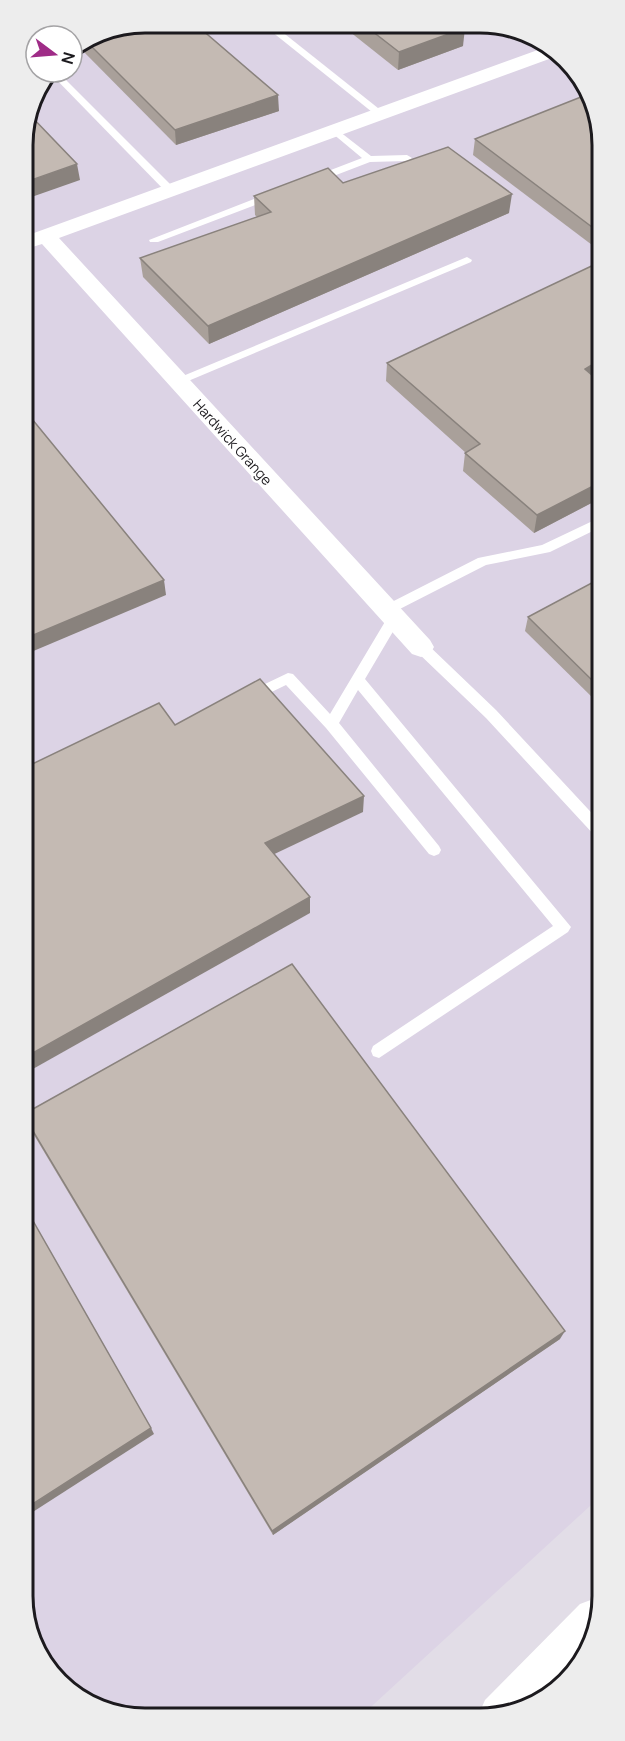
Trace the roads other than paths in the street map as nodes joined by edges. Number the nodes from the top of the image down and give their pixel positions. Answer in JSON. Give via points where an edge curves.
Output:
{"nodes":[{"id":1,"x":278,"y":33,"type":"edge"},
{"id":2,"x":545,"y":54,"type":"edge"},
{"id":3,"x":65,"y":84,"type":"edge"},
{"id":4,"x":380,"y":114,"type":"junction"},
{"id":5,"x":335,"y":131,"type":"junction"},
{"id":6,"x":407,"y":158,"type":"edge"},
{"id":7,"x":369,"y":159,"type":"junction"},
{"id":8,"x":304,"y":183,"type":"edge"},
{"id":9,"x":171,"y":191,"type":"junction"},
{"id":10,"x":283,"y":191,"type":"edge"},
{"id":11,"x":46,"y":236,"type":"junction"},
{"id":12,"x":154,"y":240,"type":"dead end"},
{"id":13,"x":33,"y":241,"type":"edge"},
{"id":14,"x":466,"y":260,"type":"dead end"},
{"id":15,"x":177,"y":381,"type":"junction"},
{"id":16,"x":592,"y":525,"type":"edge"},
{"id":17,"x":390,"y":614,"type":"junction"},
{"id":18,"x":421,"y":648,"type":"joint"},
{"id":19,"x":358,"y":680,"type":"junction"},
{"id":20,"x":239,"y":702,"type":"edge"},
{"id":21,"x":331,"y":724,"type":"junction"},
{"id":22,"x":592,"y":823,"type":"edge"},
{"id":23,"x":434,"y":850,"type":"dead end"},
{"id":24,"x":379,"y":1051,"type":"dead end"},
{"id":25,"x":586,"y":1630,"type":"edge"},
{"id":26,"x":515,"y":1702,"type":"edge"}],
"edges":[{"from":1,"to":4,"type":"lane"},
{"from":2,"to":4,"type":"street"},
{"from":3,"to":9,"type":"lane"},
{"from":4,"to":5,"type":"street"},
{"from":5,"to":7,"type":"lane"},
{"from":5,"to":9,"type":"street"},
{"from":6,"to":7,"type":"lane"},
{"from":7,"to":8,"type":"lane"},
{"from":9,"to":11,"type":"street"},
{"from":10,"to":12,"type":"lane"},
{"from":11,"to":13,"type":"street"},
{"from":11,"to":15,"type":"street","name":"Hardwick Grange"},
{"from":14,"to":15,"type":"lane"},
{"from":15,"to":17,"type":"street","name":"Hardwick Grange"},
{"from":16,"to":17,"type":"lane","via":[[545,549],[483,561]]},
{"from":17,"to":18,"type":"street","name":"Hardwick Grange"},
{"from":17,"to":19,"type":"lane"},
{"from":18,"to":22,"type":"lane"},
{"from":19,"to":21,"type":"lane"},
{"from":19,"to":24,"type":"lane","via":[[563,927]]},
{"from":20,"to":21,"type":"lane","via":[[288,678]]},
{"from":21,"to":23,"type":"lane"},
{"from":25,"to":26,"type":"main road"}]}
